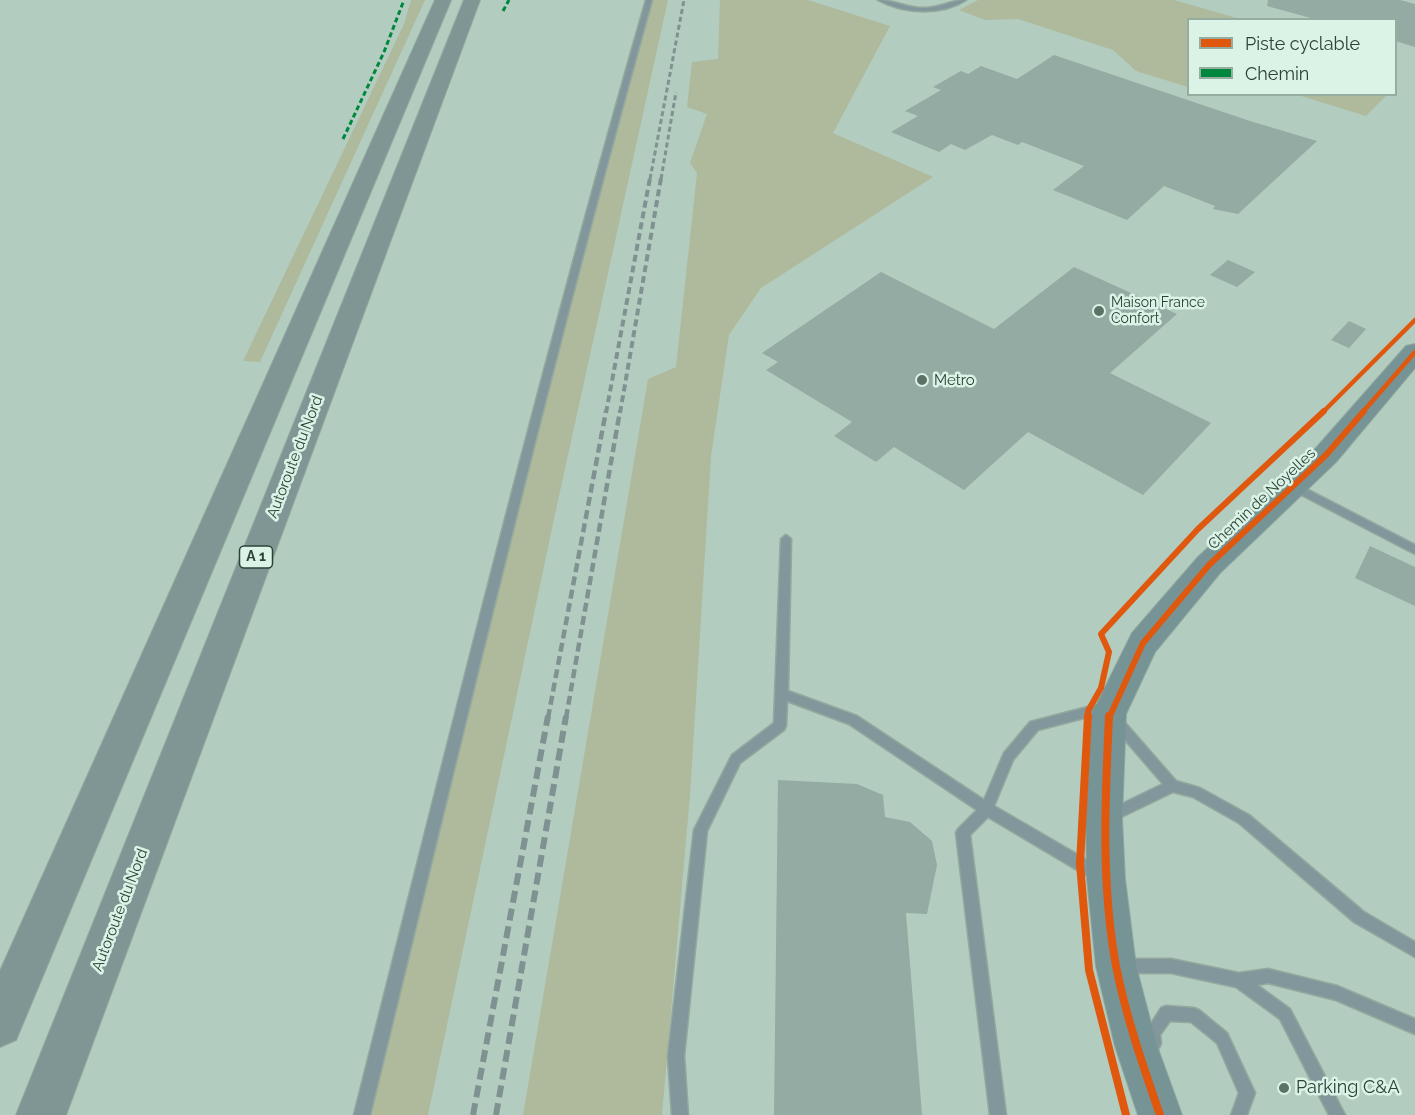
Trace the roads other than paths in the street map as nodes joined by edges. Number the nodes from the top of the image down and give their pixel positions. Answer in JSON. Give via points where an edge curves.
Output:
{"nodes":[{"id":1,"x":443,"y":0,"type":"edge"},
{"id":2,"x":472,"y":0,"type":"edge"},
{"id":3,"x":649,"y":0,"type":"edge"},
{"id":4,"x":881,"y":0,"type":"edge"},
{"id":5,"x":963,"y":0,"type":"edge"},
{"id":6,"x":1415,"y":352,"type":"edge"},
{"id":7,"x":1293,"y":486,"type":"junction"},
{"id":8,"x":786,"y":539,"type":"dead end"},
{"id":9,"x":1415,"y":550,"type":"edge"},
{"id":10,"x":782,"y":694,"type":"junction"},
{"id":11,"x":1111,"y":710,"type":"junction"},
{"id":12,"x":1172,"y":786,"type":"junction"},
{"id":13,"x":987,"y":809,"type":"junction"},
{"id":14,"x":1104,"y":819,"type":"junction"},
{"id":15,"x":1106,"y":879,"type":"junction"},
{"id":16,"x":1415,"y":950,"type":"edge"},
{"id":17,"x":1116,"y":966,"type":"junction"},
{"id":18,"x":1239,"y":980,"type":"junction"},
{"id":19,"x":0,"y":1024,"type":"edge"},
{"id":20,"x":1415,"y":1027,"type":"edge"},
{"id":21,"x":41,"y":1115,"type":"edge"},
{"id":22,"x":362,"y":1115,"type":"edge"},
{"id":23,"x":680,"y":1115,"type":"edge"},
{"id":24,"x":998,"y":1115,"type":"edge"},
{"id":25,"x":1162,"y":1115,"type":"edge"},
{"id":26,"x":1239,"y":1115,"type":"edge"},
{"id":27,"x":1337,"y":1115,"type":"edge"}],
"edges":[{"from":1,"to":19,"type":"highway"},
{"from":2,"to":21,"type":"highway","name":"Autoroute du Nord","number":"A 1"},
{"from":3,"to":22,"type":"lane","via":[[527,456]]},
{"from":4,"to":5,"type":"lane","via":[[918,11],[938,10]]},
{"from":6,"to":7,"type":"street","name":"Chemin de Noyelles","via":[[1326,455]]},
{"from":7,"to":9,"type":"lane"},
{"from":7,"to":11,"type":"street","name":"Chemin de Noyelles","via":[[1209,565],[1143,643]]},
{"from":8,"to":10,"type":"lane"},
{"from":10,"to":13,"type":"lane","via":[[852,720]]},
{"from":10,"to":23,"type":"lane","via":[[780,726],[736,759],[701,830],[676,1056]]},
{"from":11,"to":12,"type":"lane"},
{"from":11,"to":13,"type":"lane","via":[[1034,726],[1008,757]]},
{"from":11,"to":14,"type":"street","name":"Chemin de Noyelles"},
{"from":12,"to":14,"type":"lane"},
{"from":12,"to":16,"type":"lane","via":[[1196,792],[1244,819],[1359,917]]},
{"from":13,"to":15,"type":"lane"},
{"from":13,"to":24,"type":"lane","via":[[963,833]]},
{"from":14,"to":15,"type":"street","name":"Chemin de Noyelles"},
{"from":15,"to":17,"type":"street","name":"Chemin de Noyelles"},
{"from":17,"to":18,"type":"lane","via":[[1171,966]]},
{"from":17,"to":25,"type":"street","name":"Chemin de Noyelles","via":[[1136,1046]]},
{"from":18,"to":20,"type":"lane","via":[[1268,976],[1337,993]]},
{"from":18,"to":27,"type":"lane","via":[[1285,1014]]},
{"from":25,"to":26,"type":"lane","via":[[1152,1033],[1166,1012],[1194,1015],[1222,1038],[1247,1093]]}]}
